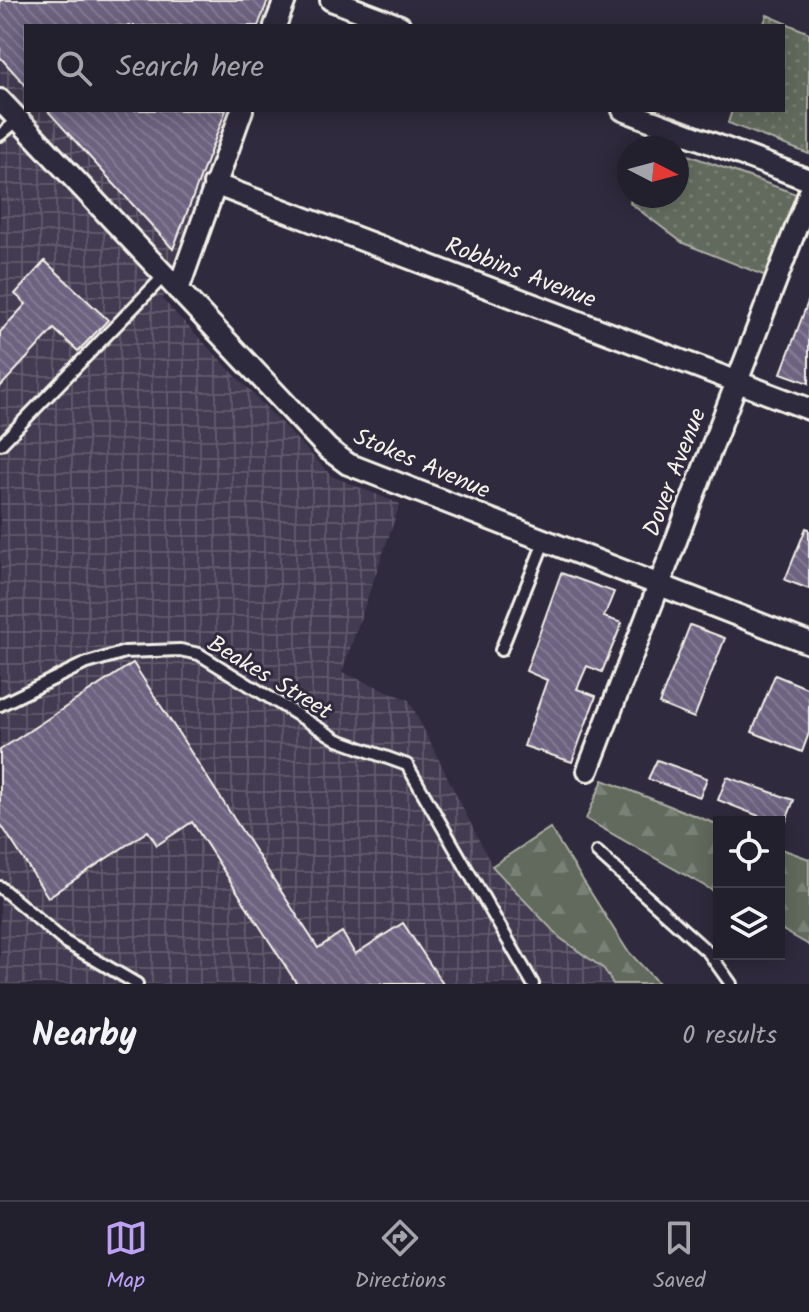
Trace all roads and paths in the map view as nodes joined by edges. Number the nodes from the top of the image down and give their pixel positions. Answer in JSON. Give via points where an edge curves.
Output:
{"nodes":[{"id":1,"x":285,"y":0,"type":"edge"},
{"id":2,"x":331,"y":0,"type":"edge"},
{"id":3,"x":276,"y":24,"type":"edge"},
{"id":4,"x":395,"y":24,"type":"edge"},
{"id":5,"x":0,"y":100,"type":"edge"},
{"id":6,"x":241,"y":112,"type":"edge"},
{"id":7,"x":628,"y":112,"type":"edge"},
{"id":8,"x":18,"y":120,"type":"junction"},
{"id":9,"x":0,"y":135,"type":"edge"},
{"id":10,"x":809,"y":180,"type":"edge"},
{"id":11,"x":214,"y":184,"type":"junction"},
{"id":12,"x":809,"y":194,"type":"edge"},
{"id":13,"x":171,"y":283,"type":"junction"},
{"id":14,"x":737,"y":382,"type":"junction"},
{"id":15,"x":809,"y":409,"type":"edge"},
{"id":16,"x":1,"y":444,"type":"edge"},
{"id":17,"x":544,"y":542,"type":"junction"},
{"id":18,"x":658,"y":586,"type":"junction"},
{"id":19,"x":809,"y":643,"type":"edge"},
{"id":20,"x":501,"y":650,"type":"dead end"},
{"id":21,"x":0,"y":705,"type":"edge"},
{"id":22,"x":588,"y":770,"type":"dead end"},
{"id":23,"x":597,"y":852,"type":"dead end"},
{"id":24,"x":0,"y":887,"type":"edge"},
{"id":25,"x":137,"y":984,"type":"edge"},
{"id":26,"x":533,"y":984,"type":"edge"},
{"id":27,"x":731,"y":984,"type":"edge"}],
"edges":[{"from":1,"to":3,"type":"street"},
{"from":2,"to":4,"type":"street"},
{"from":5,"to":8,"type":"street","name":"Stokes Avenue"},
{"from":6,"to":11,"type":"street"},
{"from":7,"to":10,"type":"street"},
{"from":8,"to":9,"type":"lane"},
{"from":8,"to":13,"type":"street","name":"Stokes Avenue"},
{"from":11,"to":13,"type":"street"},
{"from":11,"to":14,"type":"street","name":"Robbins Avenue"},
{"from":12,"to":14,"type":"street","name":"Dover Avenue"},
{"from":13,"to":16,"type":"lane"},
{"from":13,"to":17,"type":"street","name":"Stokes Avenue","via":[[348,464]]},
{"from":14,"to":15,"type":"street","name":"Robbins Avenue"},
{"from":14,"to":18,"type":"street","name":"Dover Avenue"},
{"from":17,"to":18,"type":"street","name":"Stokes Avenue"},
{"from":17,"to":20,"type":"lane"},
{"from":18,"to":19,"type":"street","name":"Stokes Avenue"},
{"from":18,"to":22,"type":"street","name":"Dover Avenue"},
{"from":21,"to":26,"type":"lane","name":"Beakes Street","via":[[43,681],[125,652],[199,654],[338,740],[407,765]]},
{"from":23,"to":27,"type":"lane","via":[[709,953]]},
{"from":24,"to":25,"type":"lane","via":[[65,942]]}]}
